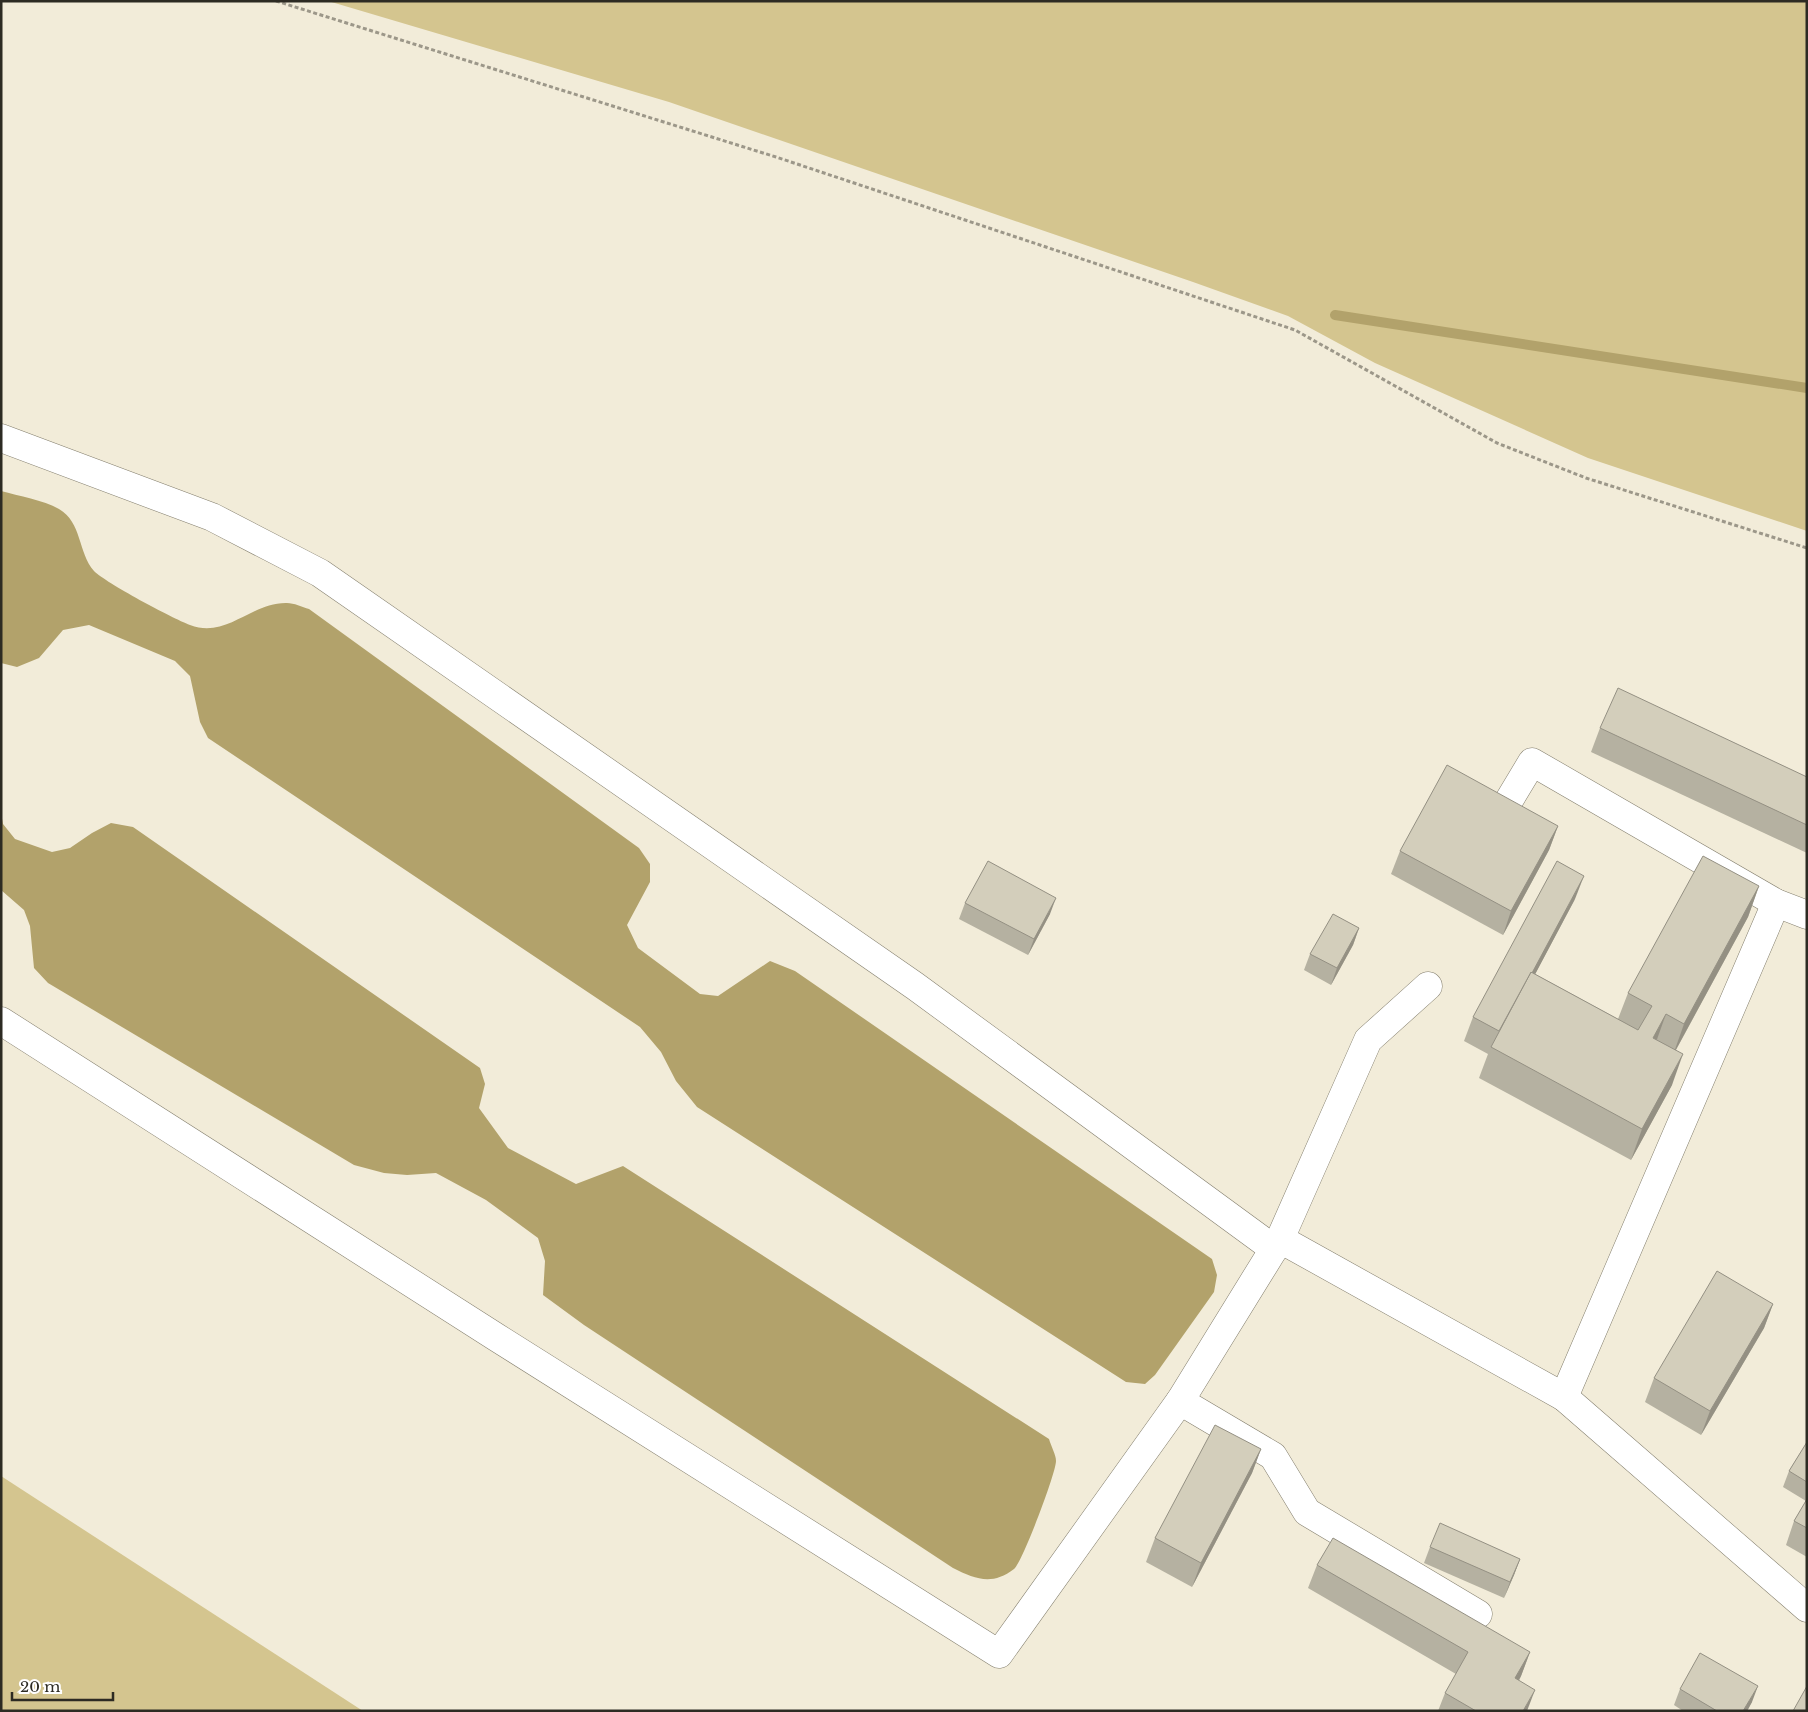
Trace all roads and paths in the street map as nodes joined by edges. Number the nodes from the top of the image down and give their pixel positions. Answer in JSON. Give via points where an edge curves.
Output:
{"nodes":[{"id":1,"x":276,"y":1,"type":"edge"},
{"id":2,"x":1,"y":438,"type":"edge"},
{"id":3,"x":1807,"y":548,"type":"edge"},
{"id":4,"x":1508,"y":802,"type":"edge"},
{"id":5,"x":1776,"y":903,"type":"junction"},
{"id":6,"x":1807,"y":915,"type":"edge"},
{"id":7,"x":1428,"y":986,"type":"dead end"},
{"id":8,"x":1,"y":1021,"type":"edge"},
{"id":9,"x":1277,"y":1244,"type":"junction"},
{"id":10,"x":1564,"y":1397,"type":"junction"},
{"id":11,"x":1180,"y":1401,"type":"junction"},
{"id":12,"x":1807,"y":1608,"type":"edge"},
{"id":13,"x":1478,"y":1614,"type":"dead end"}],
"edges":[{"from":1,"to":3,"type":"path","via":[[776,157],[1295,330],[1497,443],[1586,478]]},
{"from":2,"to":9,"type":"lane","via":[[212,517],[320,573],[916,986]]},
{"from":4,"to":5,"type":"lane","via":[[1532,762]]},
{"from":5,"to":6,"type":"lane"},
{"from":5,"to":10,"type":"lane"},
{"from":7,"to":9,"type":"lane","via":[[1368,1040]]},
{"from":8,"to":11,"type":"lane","via":[[999,1654]]},
{"from":9,"to":10,"type":"lane"},
{"from":9,"to":11,"type":"lane"},
{"from":10,"to":12,"type":"lane"},
{"from":11,"to":13,"type":"lane","via":[[1273,1456],[1307,1512]]}]}
